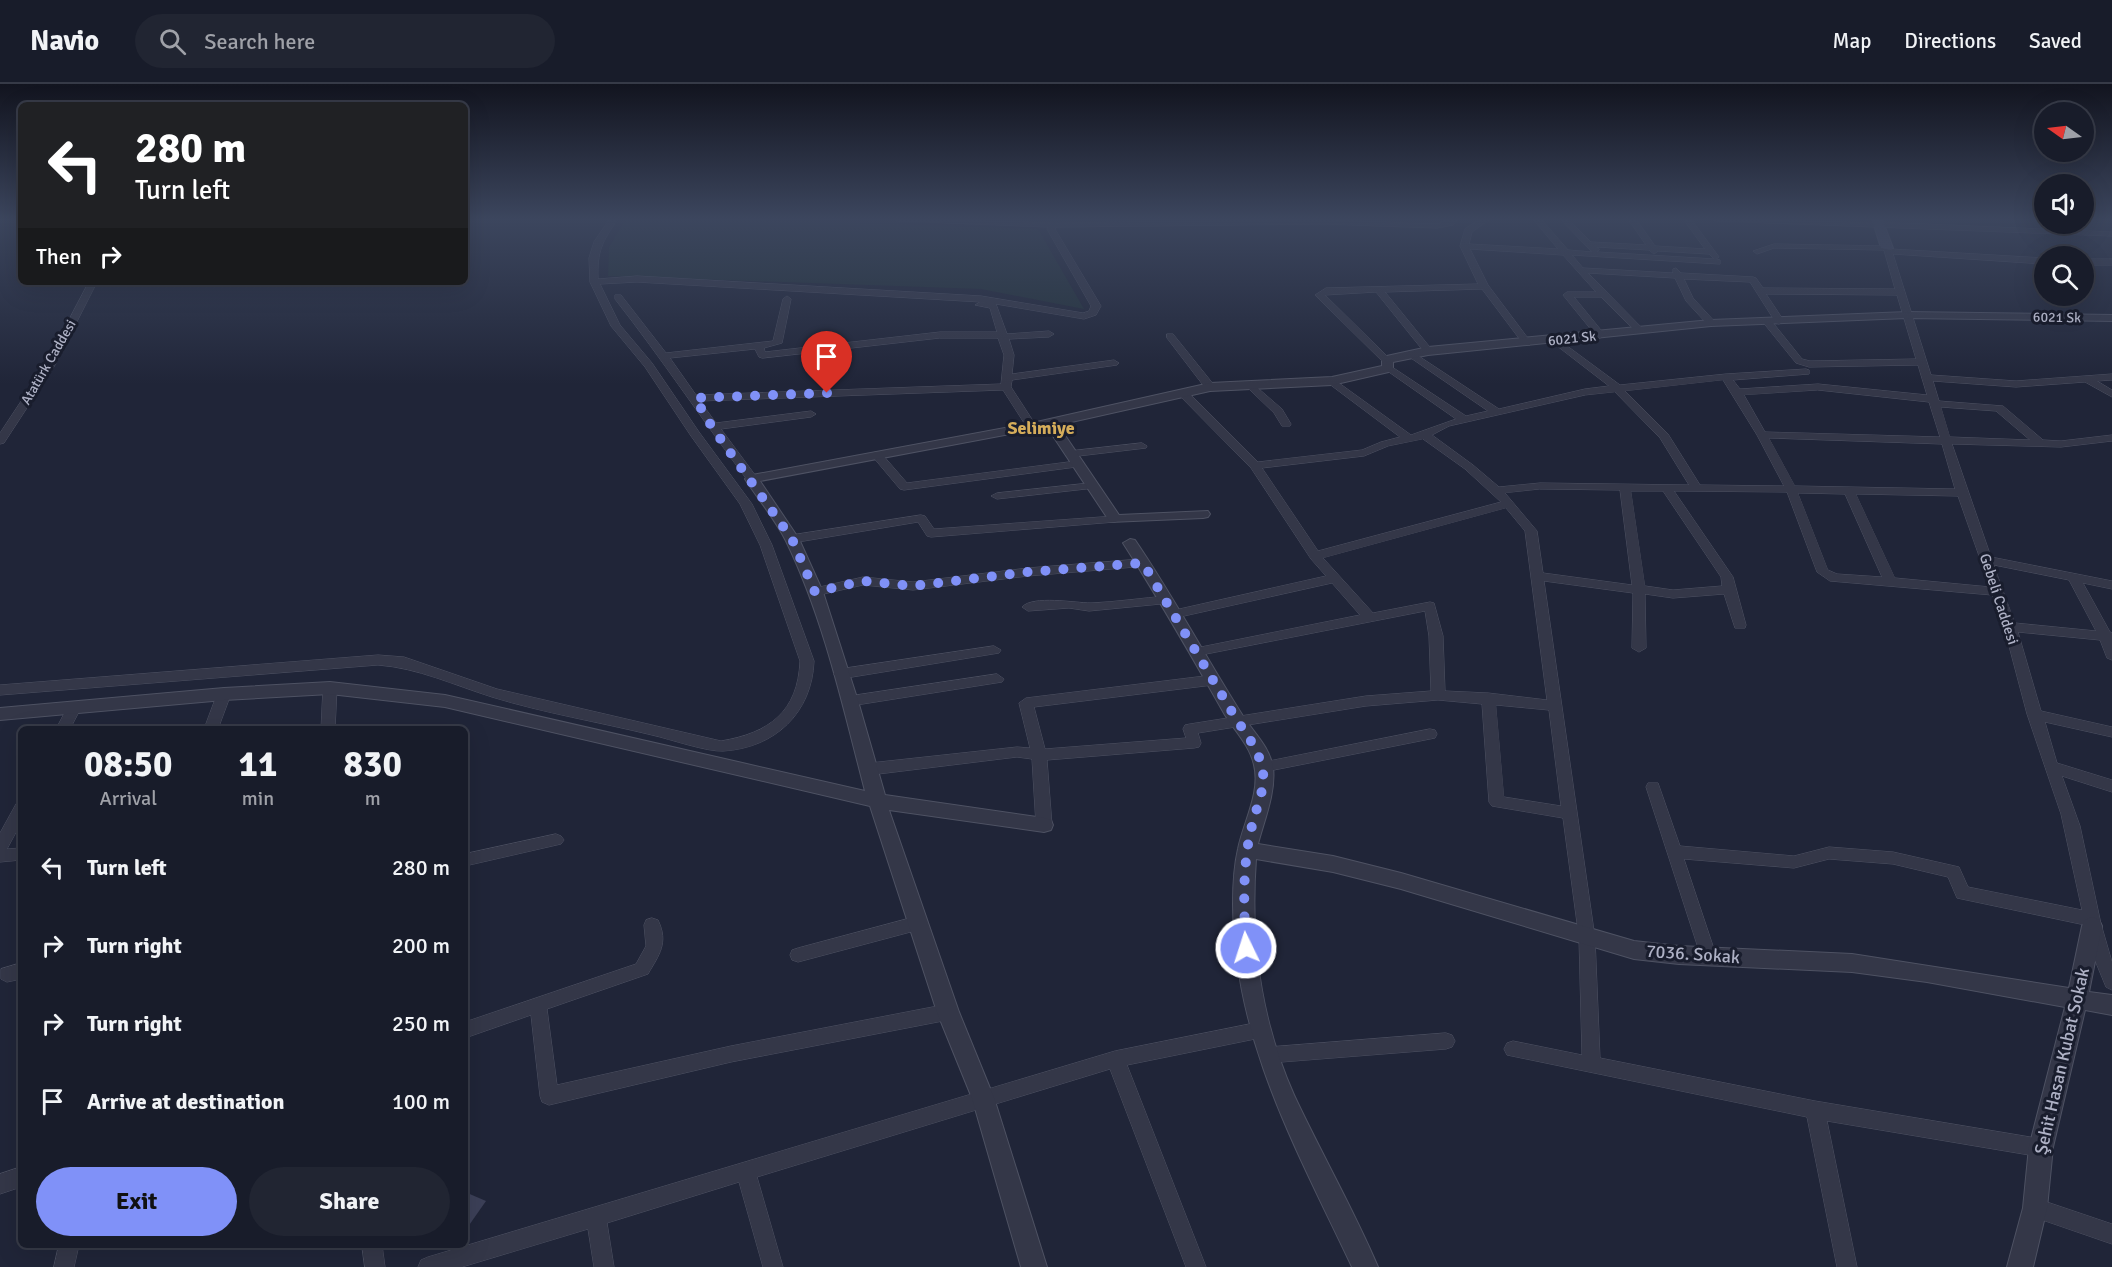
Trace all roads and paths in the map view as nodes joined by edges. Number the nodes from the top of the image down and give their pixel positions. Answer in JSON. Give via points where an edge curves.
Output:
{"nodes":[{"id":1,"x":594,"y":274,"type":"edge"},
{"id":2,"x":1077,"y":274,"type":"edge"},
{"id":3,"x":1478,"y":274,"type":"edge"},
{"id":4,"x":1584,"y":274,"type":"edge"},
{"id":5,"x":1649,"y":274,"type":"edge"},
{"id":6,"x":1894,"y":274,"type":"edge"},
{"id":7,"x":1679,"y":276,"type":"junction"},
{"id":8,"x":594,"y":282,"type":"junction"},
{"id":9,"x":91,"y":285,"type":"edge"},
{"id":10,"x":1484,"y":286,"type":"junction"},
{"id":11,"x":1378,"y":289,"type":"junction"},
{"id":12,"x":1761,"y":291,"type":"junction"},
{"id":13,"x":1900,"y":292,"type":"junction"},
{"id":14,"x":1602,"y":294,"type":"junction"},
{"id":15,"x":618,"y":297,"type":"dead end"},
{"id":16,"x":788,"y":299,"type":"dead end"},
{"id":17,"x":888,"y":300,"type":"dead end"},
{"id":18,"x":1907,"y":315,"type":"junction"},
{"id":19,"x":2111,"y":319,"type":"edge"},
{"id":20,"x":1773,"y":321,"type":"junction"},
{"id":21,"x":1711,"y":323,"type":"junction"},
{"id":22,"x":1639,"y":330,"type":"junction"},
{"id":23,"x":1049,"y":334,"type":"dead end"},
{"id":24,"x":1600,"y":335,"type":"junction"},
{"id":25,"x":1002,"y":336,"type":"junction"},
{"id":26,"x":1170,"y":336,"type":"dead end"},
{"id":27,"x":1555,"y":340,"type":"junction"},
{"id":28,"x":1527,"y":343,"type":"junction"},
{"id":29,"x":758,"y":346,"type":"junction"},
{"id":30,"x":1428,"y":351,"type":"junction"},
{"id":31,"x":1411,"y":354,"type":"junction"},
{"id":32,"x":666,"y":356,"type":"junction"},
{"id":33,"x":1923,"y":362,"type":"junction"},
{"id":34,"x":1114,"y":363,"type":"dead end"},
{"id":35,"x":1387,"y":364,"type":"junction"},
{"id":36,"x":1806,"y":372,"type":"dead end"},
{"id":37,"x":1726,"y":377,"type":"junction"},
{"id":38,"x":2112,"y":377,"type":"edge"},
{"id":39,"x":1928,"y":378,"type":"junction"},
{"id":40,"x":2085,"y":378,"type":"junction"},
{"id":41,"x":1332,"y":381,"type":"junction"},
{"id":42,"x":1006,"y":383,"type":"junction"},
{"id":43,"x":1252,"y":386,"type":"junction"},
{"id":44,"x":1210,"y":387,"type":"junction"},
{"id":45,"x":1617,"y":389,"type":"junction"},
{"id":46,"x":1737,"y":392,"type":"junction"},
{"id":47,"x":1184,"y":394,"type":"junction"},
{"id":48,"x":2112,"y":394,"type":"edge"},
{"id":49,"x":695,"y":398,"type":"junction"},
{"id":50,"x":1935,"y":402,"type":"junction"},
{"id":51,"x":1498,"y":413,"type":"junction"},
{"id":52,"x":811,"y":414,"type":"dead end"},
{"id":53,"x":1466,"y":421,"type":"junction"},
{"id":54,"x":1050,"y":422,"type":"junction"},
{"id":55,"x":1286,"y":424,"type":"dead end"},
{"id":56,"x":712,"y":427,"type":"junction"},
{"id":57,"x":1032,"y":427,"type":"junction"},
{"id":58,"x":1425,"y":435,"type":"junction"},
{"id":59,"x":1762,"y":435,"type":"junction"},
{"id":60,"x":1408,"y":438,"type":"junction"},
{"id":61,"x":2112,"y":438,"type":"edge"},
{"id":62,"x":0,"y":441,"type":"edge"},
{"id":63,"x":1947,"y":442,"type":"junction"},
{"id":64,"x":2041,"y":444,"type":"junction"},
{"id":65,"x":1142,"y":446,"type":"dead end"},
{"id":66,"x":877,"y":455,"type":"junction"},
{"id":67,"x":1073,"y":458,"type":"junction"},
{"id":68,"x":1255,"y":466,"type":"junction"},
{"id":69,"x":752,"y":479,"type":"junction"},
{"id":70,"x":1091,"y":486,"type":"junction"},
{"id":71,"x":1625,"y":487,"type":"junction"},
{"id":72,"x":1666,"y":487,"type":"junction"},
{"id":73,"x":1697,"y":488,"type":"junction"},
{"id":74,"x":1791,"y":489,"type":"junction"},
{"id":75,"x":1495,"y":491,"type":"junction"},
{"id":76,"x":1850,"y":491,"type":"junction"},
{"id":77,"x":1962,"y":493,"type":"junction"},
{"id":78,"x":997,"y":496,"type":"dead end"},
{"id":79,"x":1507,"y":504,"type":"junction"},
{"id":80,"x":1203,"y":514,"type":"dead end"},
{"id":81,"x":1115,"y":519,"type":"junction"},
{"id":82,"x":792,"y":539,"type":"junction"},
{"id":83,"x":1130,"y":543,"type":"dead end"},
{"id":84,"x":1315,"y":556,"type":"junction"},
{"id":85,"x":1987,"y":560,"type":"junction"},
{"id":86,"x":1143,"y":563,"type":"junction"},
{"id":87,"x":1536,"y":576,"type":"junction"},
{"id":88,"x":1335,"y":578,"type":"junction"},
{"id":89,"x":2074,"y":578,"type":"junction"},
{"id":90,"x":1890,"y":582,"type":"junction"},
{"id":91,"x":2112,"y":585,"type":"edge"},
{"id":92,"x":1639,"y":590,"type":"junction"},
{"id":93,"x":1729,"y":590,"type":"junction"},
{"id":94,"x":815,"y":592,"type":"junction"},
{"id":95,"x":1998,"y":592,"type":"junction"},
{"id":96,"x":1028,"y":607,"type":"dead end"},
{"id":97,"x":1171,"y":607,"type":"junction"},
{"id":98,"x":1368,"y":616,"type":"junction"},
{"id":99,"x":1740,"y":625,"type":"dead end"},
{"id":100,"x":2010,"y":627,"type":"junction"},
{"id":101,"x":2108,"y":637,"type":"edge"},
{"id":102,"x":1639,"y":648,"type":"dead end"},
{"id":103,"x":994,"y":650,"type":"dead end"},
{"id":104,"x":1196,"y":652,"type":"junction"},
{"id":105,"x":2112,"y":656,"type":"edge"},
{"id":106,"x":840,"y":674,"type":"junction"},
{"id":107,"x":997,"y":679,"type":"dead end"},
{"id":108,"x":1213,"y":680,"type":"junction"},
{"id":109,"x":330,"y":688,"type":"junction"},
{"id":110,"x":0,"y":690,"type":"edge"},
{"id":111,"x":224,"y":694,"type":"junction"},
{"id":112,"x":1438,"y":695,"type":"junction"},
{"id":113,"x":1488,"y":698,"type":"junction"},
{"id":114,"x":850,"y":701,"type":"junction"},
{"id":115,"x":1554,"y":706,"type":"junction"},
{"id":116,"x":74,"y":708,"type":"junction"},
{"id":117,"x":0,"y":714,"type":"edge"},
{"id":118,"x":2034,"y":714,"type":"junction"},
{"id":119,"x":1238,"y":722,"type":"junction"},
{"id":120,"x":65,"y":726,"type":"edge"},
{"id":121,"x":212,"y":726,"type":"edge"},
{"id":122,"x":328,"y":726,"type":"edge"},
{"id":123,"x":2112,"y":732,"type":"edge"},
{"id":124,"x":1430,"y":734,"type":"dead end"},
{"id":125,"x":1039,"y":755,"type":"junction"},
{"id":126,"x":2051,"y":766,"type":"junction"},
{"id":127,"x":1264,"y":767,"type":"junction"},
{"id":128,"x":870,"y":769,"type":"junction"},
{"id":129,"x":2112,"y":786,"type":"edge"},
{"id":130,"x":1653,"y":787,"type":"dead end"},
{"id":131,"x":877,"y":801,"type":"junction"},
{"id":132,"x":1571,"y":813,"type":"junction"},
{"id":133,"x":18,"y":814,"type":"edge"},
{"id":134,"x":1044,"y":825,"type":"joint"},
{"id":135,"x":556,"y":840,"type":"dead end"},
{"id":136,"x":0,"y":848,"type":"edge"},
{"id":137,"x":1247,"y":850,"type":"junction"},
{"id":138,"x":1674,"y":852,"type":"junction"},
{"id":139,"x":18,"y":854,"type":"edge"},
{"id":140,"x":0,"y":856,"type":"edge"},
{"id":141,"x":468,"y":859,"type":"edge"},
{"id":142,"x":918,"y":923,"type":"junction"},
{"id":143,"x":2092,"y":923,"type":"junction"},
{"id":144,"x":652,"y":925,"type":"dead end"},
{"id":145,"x":1587,"y":938,"type":"junction"},
{"id":146,"x":798,"y":955,"type":"dead end"},
{"id":147,"x":1708,"y":955,"type":"junction"},
{"id":148,"x":2112,"y":982,"type":"edge"},
{"id":149,"x":2077,"y":1000,"type":"junction"},
{"id":150,"x":538,"y":1004,"type":"junction"},
{"id":151,"x":2112,"y":1005,"type":"edge"},
{"id":152,"x":948,"y":1012,"type":"junction"},
{"id":153,"x":468,"y":1029,"type":"edge"},
{"id":154,"x":1260,"y":1030,"type":"junction"},
{"id":155,"x":1446,"y":1041,"type":"dead end"},
{"id":156,"x":1513,"y":1049,"type":"dead end"},
{"id":157,"x":1269,"y":1055,"type":"junction"},
{"id":158,"x":1115,"y":1059,"type":"junction"},
{"id":159,"x":1591,"y":1065,"type":"junction"},
{"id":160,"x":983,"y":1098,"type":"junction"},
{"id":161,"x":1815,"y":1110,"type":"junction"},
{"id":162,"x":2041,"y":1147,"type":"junction"},
{"id":163,"x":745,"y":1170,"type":"junction"},
{"id":164,"x":18,"y":1178,"type":"edge"},
{"id":165,"x":0,"y":1184,"type":"edge"},
{"id":166,"x":2035,"y":1208,"type":"junction"},
{"id":167,"x":596,"y":1218,"type":"junction"},
{"id":168,"x":2112,"y":1234,"type":"edge"},
{"id":169,"x":68,"y":1248,"type":"edge"},
{"id":170,"x":372,"y":1248,"type":"edge"},
{"id":171,"x":64,"y":1267,"type":"edge"},
{"id":172,"x":375,"y":1267,"type":"edge"},
{"id":173,"x":428,"y":1267,"type":"edge"},
{"id":174,"x":604,"y":1267,"type":"edge"},
{"id":175,"x":773,"y":1267,"type":"edge"},
{"id":176,"x":1034,"y":1267,"type":"edge"},
{"id":177,"x":1196,"y":1267,"type":"edge"},
{"id":178,"x":1365,"y":1267,"type":"edge"},
{"id":179,"x":1847,"y":1267,"type":"edge"},
{"id":180,"x":2020,"y":1267,"type":"edge"}],
"edges":[{"from":1,"to":8,"type":"street"},
{"from":2,"to":8,"type":"street","via":[[1096,306],[1089,315],[981,298],[637,279]]},
{"from":3,"to":10,"type":"street"},
{"from":4,"to":14,"type":"street"},
{"from":5,"to":7,"type":"street"},
{"from":6,"to":13,"type":"street","name":"Gebeli Caddesi"},
{"from":7,"to":12,"type":"street","via":[[1753,280]]},
{"from":7,"to":21,"type":"street","via":[[1689,299]]},
{"from":8,"to":110,"type":"street","via":[[616,326],[649,365],[746,504],[766,545],[807,662],[808,677],[798,705],[779,724],[751,741],[712,745],[495,693],[404,662],[378,660]]},
{"from":9,"to":62,"type":"street","name":"Atatürk Caddesi","via":[[50,365]]},
{"from":10,"to":11,"type":"street"},
{"from":10,"to":28,"type":"street"},
{"from":11,"to":30,"type":"street"},
{"from":11,"to":35,"type":"street","via":[[1326,291],[1319,295]]},
{"from":12,"to":13,"type":"street"},
{"from":12,"to":20,"type":"street"},
{"from":13,"to":18,"type":"street","name":"Gebeli Caddesi"},
{"from":14,"to":22,"type":"street"},
{"from":14,"to":24,"type":"street","via":[[1567,295]]},
{"from":15,"to":32,"type":"street"},
{"from":16,"to":29,"type":"street","via":[[777,343]]},
{"from":17,"to":25,"type":"street","via":[[993,306]]},
{"from":18,"to":19,"type":"street","name":"6021 Sk"},
{"from":18,"to":20,"type":"street","name":"6021 Sk"},
{"from":18,"to":33,"type":"street","name":"Gebeli Caddesi"},
{"from":20,"to":21,"type":"street","name":"6021 Sk"},
{"from":20,"to":33,"type":"street","via":[[1799,361],[1809,364]]},
{"from":21,"to":22,"type":"street","name":"6021 Sk"},
{"from":22,"to":24,"type":"street","name":"6021 Sk"},
{"from":23,"to":25,"type":"street"},
{"from":24,"to":27,"type":"street","name":"6021 Sk"},
{"from":25,"to":29,"type":"street","via":[[940,335],[762,355]]},
{"from":25,"to":42,"type":"street","via":[[1009,355]]},
{"from":26,"to":44,"type":"street"},
{"from":27,"to":28,"type":"street","name":"6021 Sk"},
{"from":27,"to":45,"type":"street"},
{"from":28,"to":30,"type":"street","name":"6021 Sk"},
{"from":29,"to":32,"type":"street"},
{"from":30,"to":31,"type":"street","name":"6021 Sk"},
{"from":31,"to":35,"type":"street","name":"6021 Sk"},
{"from":31,"to":51,"type":"street"},
{"from":32,"to":49,"type":"street"},
{"from":33,"to":39,"type":"street","name":"Gebeli Caddesi"},
{"from":34,"to":42,"type":"street"},
{"from":35,"to":41,"type":"street","name":"6021 Sk"},
{"from":35,"to":53,"type":"street"},
{"from":36,"to":37,"type":"street"},
{"from":37,"to":45,"type":"street"},
{"from":37,"to":46,"type":"street"},
{"from":38,"to":40,"type":"street"},
{"from":39,"to":40,"type":"street","via":[[2016,384]]},
{"from":39,"to":50,"type":"street","name":"Gebeli Caddesi"},
{"from":40,"to":48,"type":"street"},
{"from":41,"to":43,"type":"street","name":"6021 Sk"},
{"from":41,"to":60,"type":"street"},
{"from":42,"to":49,"type":"street"},
{"from":42,"to":57,"type":"street"},
{"from":43,"to":44,"type":"street","name":"6021 Sk"},
{"from":43,"to":55,"type":"street"},
{"from":44,"to":47,"type":"street","name":"6021 Sk"},
{"from":45,"to":51,"type":"street","via":[[1585,392]]},
{"from":45,"to":73,"type":"street","via":[[1664,436]]},
{"from":46,"to":50,"type":"street","via":[[1818,387]]},
{"from":46,"to":59,"type":"street"},
{"from":47,"to":54,"type":"street","name":"6021 Sk"},
{"from":47,"to":68,"type":"street"},
{"from":49,"to":56,"type":"street"},
{"from":50,"to":63,"type":"street","name":"Gebeli Caddesi"},
{"from":50,"to":64,"type":"street","via":[[1999,408]]},
{"from":51,"to":53,"type":"street"},
{"from":52,"to":56,"type":"street"},
{"from":53,"to":58,"type":"street","via":[[1446,424]]},
{"from":54,"to":57,"type":"street","name":"6021 Sk"},
{"from":54,"to":67,"type":"street"},
{"from":56,"to":69,"type":"street"},
{"from":57,"to":66,"type":"street","name":"6021 Sk"},
{"from":58,"to":60,"type":"street"},
{"from":58,"to":75,"type":"street","via":[[1463,461]]},
{"from":59,"to":63,"type":"street"},
{"from":59,"to":74,"type":"street"},
{"from":60,"to":68,"type":"street","via":[[1364,453]]},
{"from":61,"to":64,"type":"street"},
{"from":63,"to":64,"type":"street"},
{"from":63,"to":77,"type":"street","name":"Gebeli Caddesi"},
{"from":65,"to":67,"type":"street"},
{"from":66,"to":67,"type":"street","via":[[904,487]]},
{"from":66,"to":69,"type":"street","name":"6021 Sk"},
{"from":67,"to":70,"type":"street"},
{"from":68,"to":84,"type":"street"},
{"from":69,"to":82,"type":"street"},
{"from":70,"to":78,"type":"street"},
{"from":70,"to":81,"type":"street"},
{"from":71,"to":72,"type":"street"},
{"from":71,"to":75,"type":"street","via":[[1540,486]]},
{"from":71,"to":92,"type":"street"},
{"from":72,"to":73,"type":"street"},
{"from":72,"to":93,"type":"street","via":[[1727,577]]},
{"from":73,"to":74,"type":"street"},
{"from":74,"to":76,"type":"street"},
{"from":74,"to":90,"type":"street","via":[[1823,572],[1834,578]]},
{"from":75,"to":79,"type":"street"},
{"from":76,"to":77,"type":"street"},
{"from":76,"to":90,"type":"street"},
{"from":77,"to":85,"type":"street","name":"Gebeli Caddesi"},
{"from":79,"to":84,"type":"street"},
{"from":79,"to":87,"type":"street","via":[[1531,531]]},
{"from":80,"to":81,"type":"street"},
{"from":81,"to":82,"type":"street","via":[[931,533],[921,518]]},
{"from":82,"to":94,"type":"street"},
{"from":83,"to":86,"type":"street"},
{"from":84,"to":88,"type":"street"},
{"from":85,"to":89,"type":"street"},
{"from":85,"to":95,"type":"street","name":"Gebeli Caddesi"},
{"from":86,"to":94,"type":"street","via":[[913,586],[863,581]]},
{"from":86,"to":97,"type":"street"},
{"from":87,"to":92,"type":"street"},
{"from":87,"to":115,"type":"street"},
{"from":88,"to":97,"type":"street"},
{"from":88,"to":98,"type":"street"},
{"from":89,"to":91,"type":"street"},
{"from":89,"to":101,"type":"street"},
{"from":90,"to":95,"type":"street"},
{"from":92,"to":93,"type":"street","via":[[1673,594]]},
{"from":92,"to":102,"type":"street"},
{"from":93,"to":99,"type":"street"},
{"from":94,"to":106,"type":"street"},
{"from":95,"to":100,"type":"street","name":"Gebeli Caddesi"},
{"from":96,"to":97,"type":"street"},
{"from":97,"to":104,"type":"street"},
{"from":98,"to":104,"type":"street"},
{"from":98,"to":112,"type":"street","via":[[1430,606],[1436,636]]},
{"from":100,"to":101,"type":"street"},
{"from":100,"to":118,"type":"street","name":"Gebeli Caddesi"},
{"from":101,"to":105,"type":"street"},
{"from":103,"to":106,"type":"street"},
{"from":104,"to":108,"type":"street"},
{"from":106,"to":114,"type":"street"},
{"from":107,"to":114,"type":"street"},
{"from":108,"to":119,"type":"street"},
{"from":108,"to":125,"type":"street","via":[[1026,703]]},
{"from":109,"to":111,"type":"street"},
{"from":109,"to":122,"type":"street"},
{"from":109,"to":131,"type":"street","via":[[445,701]]},
{"from":111,"to":116,"type":"street"},
{"from":111,"to":121,"type":"street"},
{"from":112,"to":113,"type":"street"},
{"from":112,"to":119,"type":"street","via":[[1366,701]]},
{"from":113,"to":115,"type":"street"},
{"from":113,"to":132,"type":"street","via":[[1497,802]]},
{"from":114,"to":128,"type":"street"},
{"from":115,"to":132,"type":"street"},
{"from":116,"to":117,"type":"street"},
{"from":116,"to":120,"type":"street"},
{"from":118,"to":123,"type":"street"},
{"from":118,"to":126,"type":"street","name":"Gebeli Caddesi"},
{"from":119,"to":125,"type":"street","via":[[1190,729],[1194,743]]},
{"from":119,"to":127,"type":"street","via":[[1256,746]]},
{"from":124,"to":127,"type":"street"},
{"from":125,"to":128,"type":"street","via":[[1017,752]]},
{"from":125,"to":134,"type":"street"},
{"from":126,"to":129,"type":"street"},
{"from":126,"to":143,"type":"street","name":"Gebeli Caddesi","via":[[2079,852]]},
{"from":127,"to":137,"type":"street","via":[[1263,790]]},
{"from":128,"to":131,"type":"street"},
{"from":130,"to":138,"type":"street"},
{"from":131,"to":134,"type":"street"},
{"from":131,"to":142,"type":"street"},
{"from":132,"to":145,"type":"street"},
{"from":133,"to":136,"type":"street"},
{"from":135,"to":141,"type":"street"},
{"from":137,"to":145,"type":"street","name":"7036. Sokak","via":[[1333,864],[1401,881]]},
{"from":137,"to":154,"type":"street","via":[[1244,903],[1248,970]]},
{"from":138,"to":143,"type":"street","via":[[1794,862],[1829,854],[1893,858],[1953,872],[1964,893]]},
{"from":138,"to":147,"type":"street"},
{"from":139,"to":140,"type":"street"},
{"from":142,"to":146,"type":"street"},
{"from":142,"to":152,"type":"street"},
{"from":143,"to":148,"type":"street","name":"Gebeli Caddesi"},
{"from":143,"to":149,"type":"street","name":"Şehit Hasan Kubat Sokak"},
{"from":144,"to":150,"type":"street","via":[[656,947],[642,969]]},
{"from":145,"to":147,"type":"street","name":"7036. Sokak","via":[[1669,956]]},
{"from":145,"to":159,"type":"street"},
{"from":147,"to":149,"type":"street","name":"7036. Sokak","via":[[1886,968]]},
{"from":149,"to":151,"type":"street","name":"7036. Sokak"},
{"from":149,"to":162,"type":"street","name":"Şehit Hasan Kubat Sokak"},
{"from":150,"to":152,"type":"street","via":[[549,1096],[731,1054]]},
{"from":150,"to":153,"type":"street"},
{"from":152,"to":160,"type":"street"},
{"from":154,"to":157,"type":"street"},
{"from":154,"to":158,"type":"street"},
{"from":155,"to":157,"type":"street"},
{"from":156,"to":159,"type":"street"},
{"from":157,"to":178,"type":"street","via":[[1283,1096]]},
{"from":158,"to":160,"type":"street"},
{"from":158,"to":177,"type":"street"},
{"from":159,"to":161,"type":"street"},
{"from":160,"to":163,"type":"street"},
{"from":160,"to":176,"type":"street"},
{"from":161,"to":162,"type":"street"},
{"from":161,"to":179,"type":"street"},
{"from":162,"to":166,"type":"street","name":"Şehit Hasan Kubat Sokak"},
{"from":163,"to":167,"type":"street"},
{"from":163,"to":175,"type":"street"},
{"from":164,"to":165,"type":"street"},
{"from":166,"to":168,"type":"street"},
{"from":166,"to":180,"type":"street","name":"Şehit Hasan Kubat Sokak"},
{"from":167,"to":173,"type":"street"},
{"from":167,"to":174,"type":"street"},
{"from":169,"to":171,"type":"street"},
{"from":170,"to":172,"type":"street"}]}
